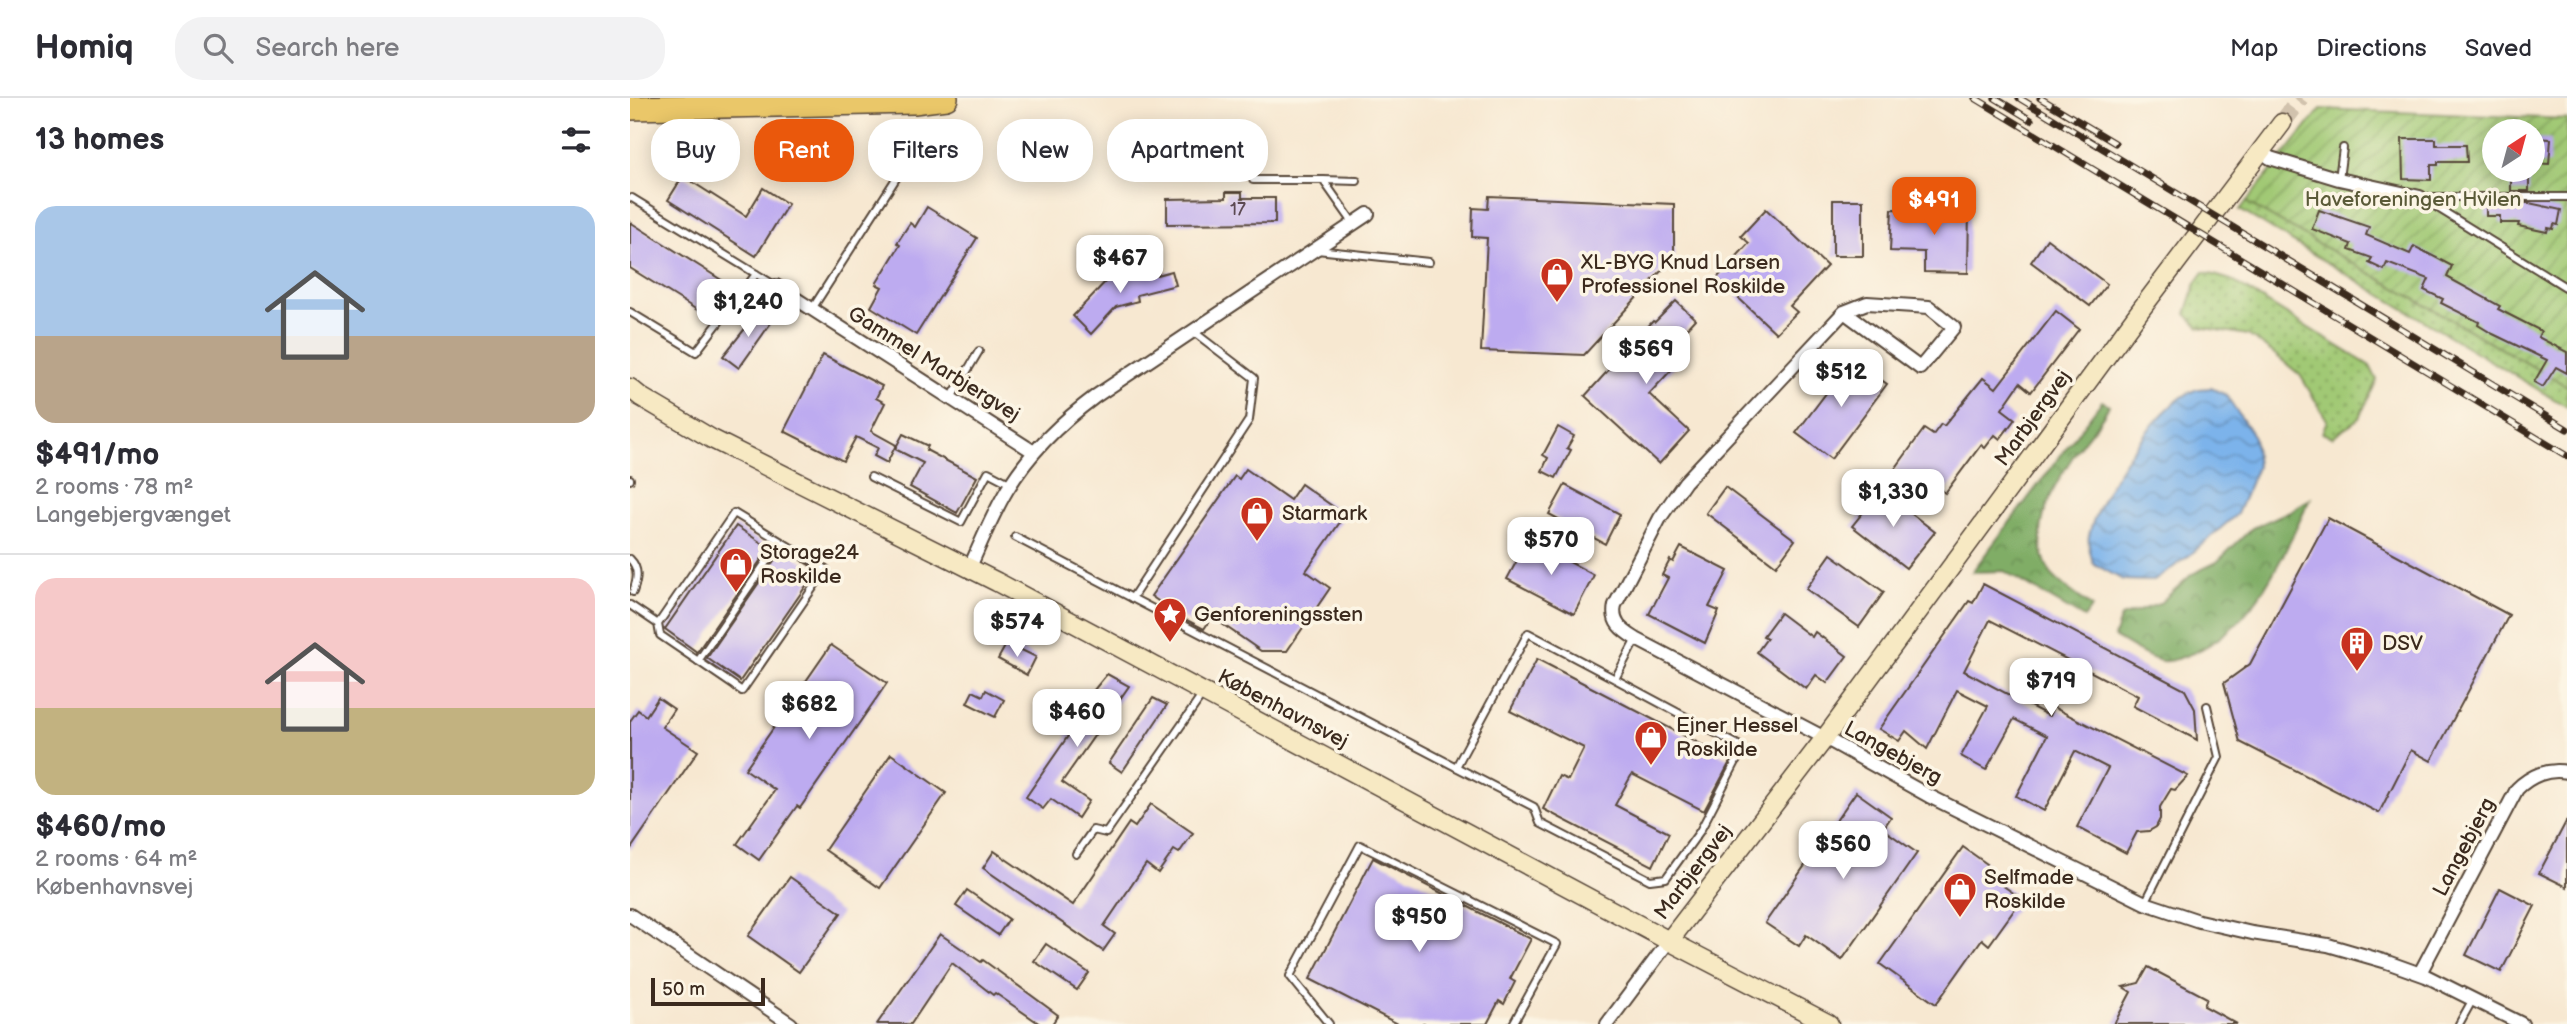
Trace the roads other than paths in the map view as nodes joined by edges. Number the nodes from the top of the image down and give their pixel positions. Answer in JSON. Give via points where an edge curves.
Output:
{"nodes":[{"id":1,"x":946,"y":98,"type":"edge"},
{"id":2,"x":630,"y":108,"type":"edge"},
{"id":3,"x":2282,"y":122,"type":"tunnel mouth"},
{"id":4,"x":2343,"y":148,"type":"dead end"},
{"id":5,"x":2261,"y":151,"type":"junction"},
{"id":6,"x":2339,"y":179,"type":"junction"},
{"id":7,"x":1268,"y":180,"type":"edge"},
{"id":8,"x":1324,"y":180,"type":"junction"},
{"id":9,"x":1357,"y":181,"type":"dead end"},
{"id":10,"x":894,"y":182,"type":"edge"},
{"id":11,"x":2420,"y":197,"type":"junction"},
{"id":12,"x":2567,"y":197,"type":"edge"},
{"id":13,"x":632,"y":198,"type":"dead end"},
{"id":14,"x":1368,"y":214,"type":"dead end"},
{"id":15,"x":1354,"y":224,"type":"junction"},
{"id":16,"x":1315,"y":250,"type":"junction"},
{"id":17,"x":1429,"y":262,"type":"dead end"},
{"id":18,"x":756,"y":274,"type":"junction"},
{"id":19,"x":776,"y":286,"type":"joint"},
{"id":20,"x":2567,"y":288,"type":"edge"},
{"id":21,"x":812,"y":309,"type":"junction"},
{"id":22,"x":630,"y":312,"type":"edge"},
{"id":23,"x":1844,"y":312,"type":"junction"},
{"id":24,"x":1194,"y":332,"type":"junction"},
{"id":25,"x":979,"y":351,"type":"dead end"},
{"id":26,"x":630,"y":388,"type":"edge"},
{"id":27,"x":951,"y":398,"type":"junction"},
{"id":28,"x":630,"y":404,"type":"edge"},
{"id":29,"x":712,"y":439,"type":"junction"},
{"id":30,"x":1034,"y":452,"type":"junction"},
{"id":31,"x":871,"y":477,"type":"dead end"},
{"id":32,"x":1011,"y":484,"type":"junction"},
{"id":33,"x":1015,"y":537,"type":"dead end"},
{"id":34,"x":780,"y":542,"type":"junction"},
{"id":35,"x":630,"y":559,"type":"edge"},
{"id":36,"x":969,"y":569,"type":"junction"},
{"id":37,"x":633,"y":592,"type":"dead end"},
{"id":38,"x":1132,"y":598,"type":"junction"},
{"id":39,"x":630,"y":605,"type":"edge"},
{"id":40,"x":658,"y":624,"type":"junction"},
{"id":41,"x":1630,"y":636,"type":"junction"},
{"id":42,"x":698,"y":661,"type":"junction"},
{"id":43,"x":1615,"y":679,"type":"junction"},
{"id":44,"x":1204,"y":693,"type":"junction"},
{"id":45,"x":2207,"y":706,"type":"dead end"},
{"id":46,"x":1825,"y":738,"type":"junction"},
{"id":47,"x":1456,"y":766,"type":"junction"},
{"id":48,"x":2567,"y":772,"type":"edge"},
{"id":49,"x":1076,"y":854,"type":"dead end"},
{"id":50,"x":2145,"y":903,"type":"junction"},
{"id":51,"x":630,"y":915,"type":"edge"},
{"id":52,"x":1669,"y":941,"type":"junction"},
{"id":53,"x":2420,"y":973,"type":"junction"},
{"id":54,"x":2473,"y":999,"type":"junction"},
{"id":55,"x":791,"y":1024,"type":"edge"},
{"id":56,"x":1329,"y":1024,"type":"edge"},
{"id":57,"x":1513,"y":1024,"type":"edge"},
{"id":58,"x":1607,"y":1024,"type":"edge"},
{"id":59,"x":1829,"y":1024,"type":"edge"},
{"id":60,"x":2459,"y":1024,"type":"edge"},
{"id":61,"x":2522,"y":1024,"type":"edge"}],
"edges":[{"from":1,"to":2,"type":"highway"},
{"from":3,"to":5,"type":"main road","name":"Marbjergvej"},
{"from":4,"to":6,"type":"lane"},
{"from":5,"to":6,"type":"street","via":[[2270,158]]},
{"from":5,"to":46,"type":"main road","name":"Marbjergvej"},
{"from":6,"to":11,"type":"street"},
{"from":7,"to":8,"type":"lane"},
{"from":8,"to":9,"type":"lane"},
{"from":8,"to":15,"type":"lane"},
{"from":10,"to":21,"type":"lane"},
{"from":11,"to":12,"type":"lane"},
{"from":11,"to":20,"type":"lane"},
{"from":13,"to":18,"type":"lane"},
{"from":14,"to":15,"type":"street"},
{"from":15,"to":16,"type":"street"},
{"from":16,"to":17,"type":"lane"},
{"from":16,"to":24,"type":"street"},
{"from":18,"to":19,"type":"lane"},
{"from":18,"to":22,"type":"lane","via":[[696,352]]},
{"from":19,"to":21,"type":"street","name":"Gammel Marbjergvej"},
{"from":21,"to":27,"type":"street","name":"Gammel Marbjergvej"},
{"from":23,"to":23,"type":"street","via":[[1867,303],[1929,307],[1954,327],[1920,368]]},
{"from":23,"to":41,"type":"street","via":[[1685,482],[1666,510],[1615,605],[1614,619]]},
{"from":24,"to":30,"type":"street","via":[[1081,408]]},
{"from":24,"to":38,"type":"lane","via":[[1254,378],[1249,420]]},
{"from":25,"to":27,"type":"lane"},
{"from":26,"to":29,"type":"main road","name":"Københavnsvej"},
{"from":27,"to":30,"type":"street","name":"Gammel Marbjergvej"},
{"from":28,"to":29,"type":"main road","name":"Københavnsvej"},
{"from":29,"to":36,"type":"main road","name":"Københavnsvej"},
{"from":30,"to":32,"type":"street"},
{"from":31,"to":32,"type":"lane","via":[[961,522],[988,472]]},
{"from":32,"to":36,"type":"street"},
{"from":33,"to":38,"type":"lane"},
{"from":34,"to":40,"type":"lane","via":[[734,513]]},
{"from":34,"to":42,"type":"lane"},
{"from":34,"to":42,"type":"lane","via":[[826,569],[750,680],[742,691]]},
{"from":35,"to":37,"type":"lane","via":[[637,569]]},
{"from":36,"to":44,"type":"main road","name":"Københavnsvej"},
{"from":38,"to":47,"type":"lane"},
{"from":39,"to":40,"type":"lane"},
{"from":40,"to":42,"type":"lane","via":[[660,635]]},
{"from":41,"to":43,"type":"lane"},
{"from":41,"to":46,"type":"street","name":"Langebjerg"},
{"from":43,"to":47,"type":"lane","via":[[1528,633]]},
{"from":43,"to":47,"type":"lane","via":[[1738,745],[1740,754],[1700,831],[1666,878],[1650,880],[1540,823],[1535,807]]},
{"from":44,"to":49,"type":"lane","via":[[1106,833],[1093,830]]},
{"from":44,"to":52,"type":"main road","name":"Københavnsvej"},
{"from":45,"to":50,"type":"lane","via":[[2219,757]]},
{"from":46,"to":50,"type":"street","name":"Langebjerg","via":[[1941,802]]},
{"from":46,"to":52,"type":"main road","name":"Marbjergvej"},
{"from":48,"to":53,"type":"street","name":"Langebjerg","via":[[2541,773],[2517,789]]},
{"from":50,"to":53,"type":"street","name":"Langebjerg","via":[[2199,922],[2328,945]]},
{"from":51,"to":55,"type":"street"},
{"from":52,"to":58,"type":"street"},
{"from":52,"to":59,"type":"main road","name":"Københavnsvej"},
{"from":53,"to":54,"type":"street","name":"Langebjerg"},
{"from":54,"to":60,"type":"lane"},
{"from":54,"to":61,"type":"street","name":"Langebjerg"},
{"from":56,"to":57,"type":"lane","via":[[1290,976],[1360,845],[1557,944]]}]}
